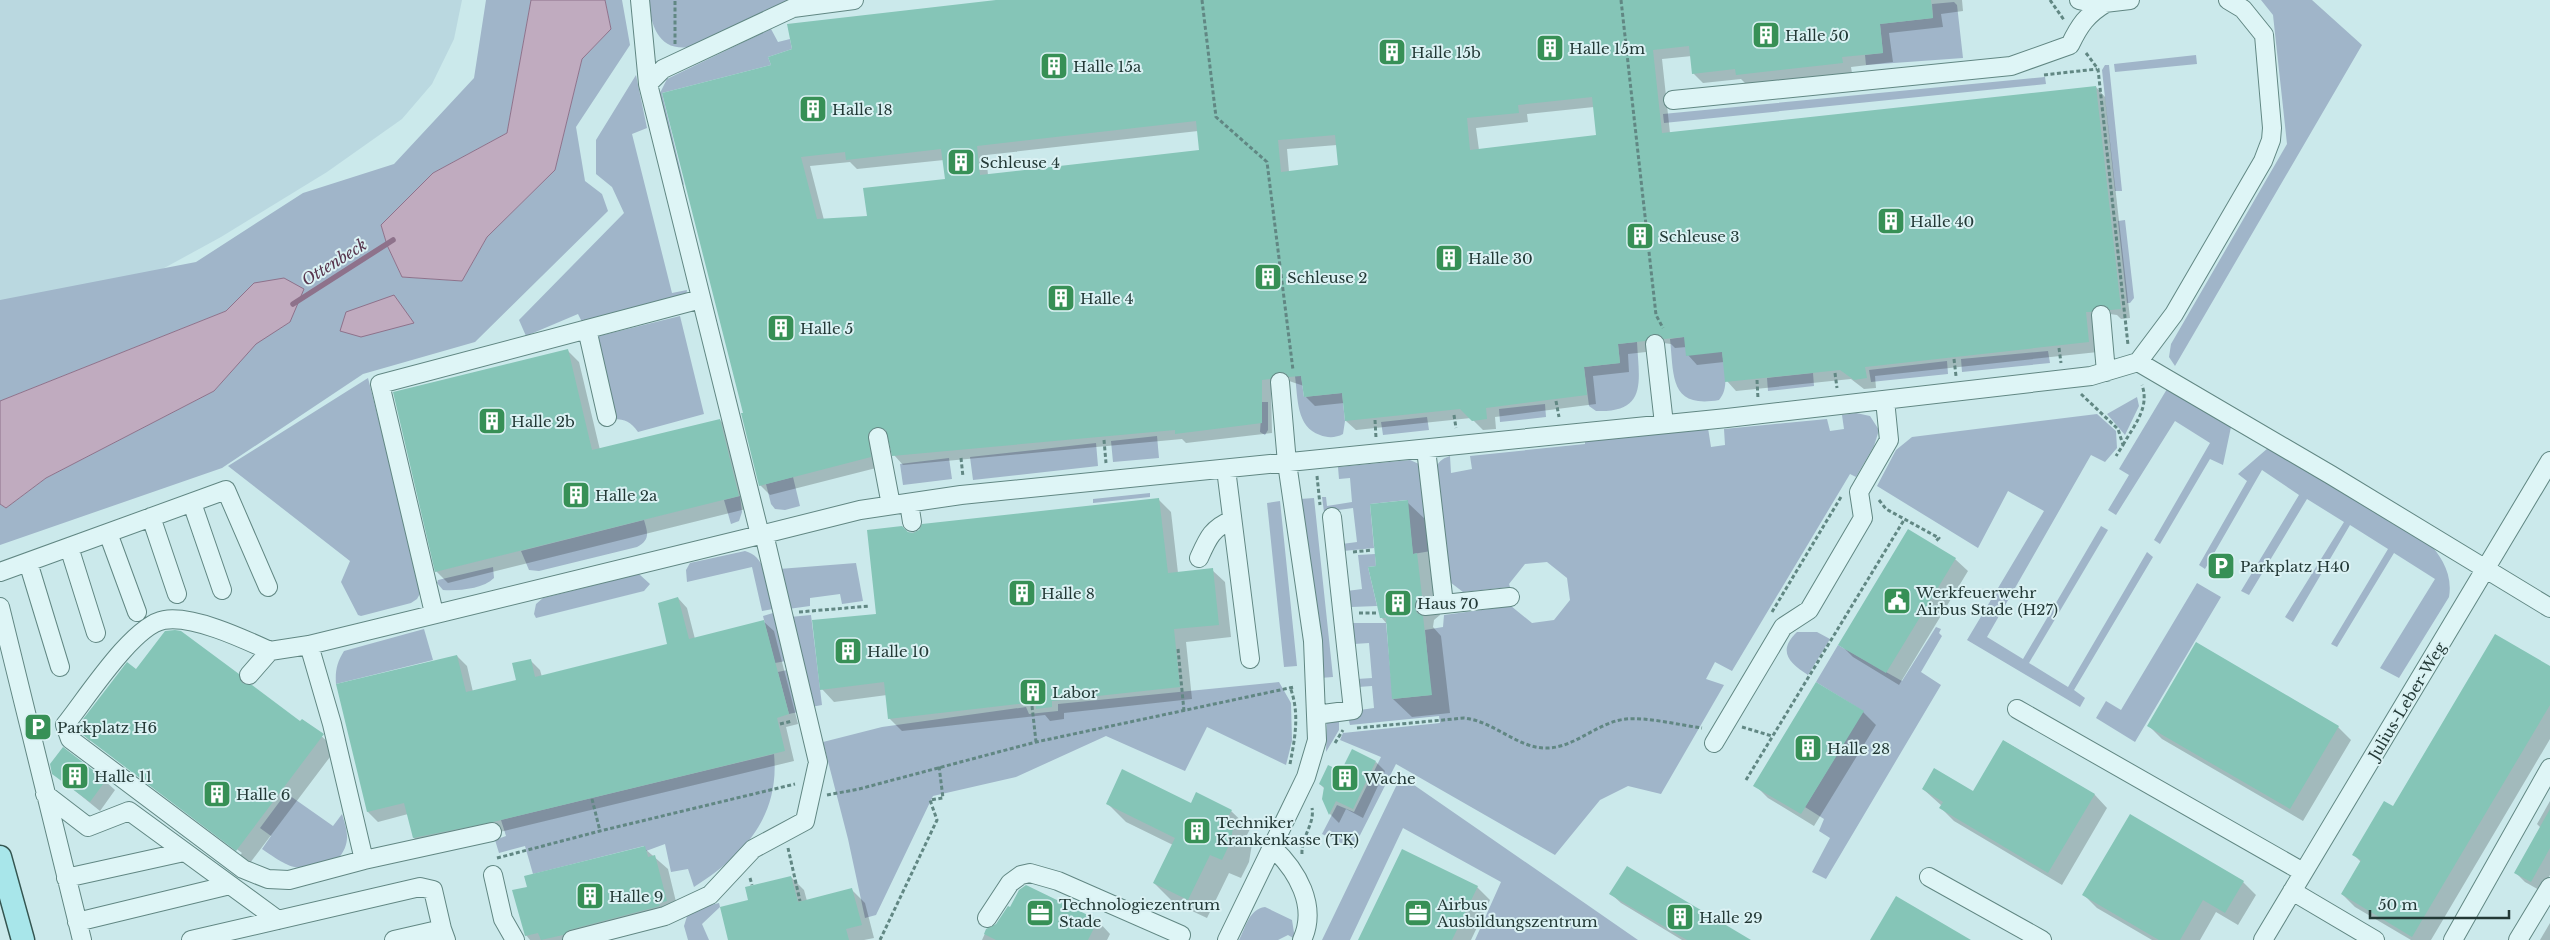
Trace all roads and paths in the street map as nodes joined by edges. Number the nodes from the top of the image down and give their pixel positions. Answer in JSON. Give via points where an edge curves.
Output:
{"nodes":[{"id":1,"x":640,"y":0,"type":"edge"},
{"id":2,"x":675,"y":0,"type":"edge"},
{"id":3,"x":854,"y":0,"type":"edge"},
{"id":4,"x":1202,"y":0,"type":"edge"},
{"id":5,"x":1621,"y":0,"type":"edge"},
{"id":6,"x":2050,"y":0,"type":"edge"},
{"id":7,"x":2079,"y":0,"type":"edge"},
{"id":8,"x":2130,"y":0,"type":"edge"},
{"id":9,"x":2228,"y":0,"type":"edge"},
{"id":10,"x":2106,"y":3,"type":"junction"},
{"id":11,"x":2066,"y":23,"type":"dead end"},
{"id":12,"x":675,"y":45,"type":"dead end"},
{"id":13,"x":2086,"y":52,"type":"dead end"},
{"id":14,"x":648,"y":84,"type":"junction"},
{"id":15,"x":1673,"y":100,"type":"dead end"},
{"id":16,"x":701,"y":299,"type":"junction"},
{"id":17,"x":2101,"y":315,"type":"dead end"},
{"id":18,"x":587,"y":329,"type":"junction"},
{"id":19,"x":1660,"y":338,"type":"joint"},
{"id":20,"x":2128,"y":347,"type":"dead end"},
{"id":21,"x":2059,"y":348,"type":"dead end"},
{"id":22,"x":1954,"y":358,"type":"dead end"},
{"id":23,"x":2138,"y":362,"type":"junction"},
{"id":24,"x":2059,"y":371,"type":"dead end"},
{"id":25,"x":2106,"y":372,"type":"junction"},
{"id":26,"x":1835,"y":374,"type":"dead end"},
{"id":27,"x":1757,"y":380,"type":"dead end"},
{"id":28,"x":1287,"y":381,"type":"joint"},
{"id":29,"x":1957,"y":382,"type":"dead end"},
{"id":30,"x":2141,"y":382,"type":"dead end"},
{"id":31,"x":1838,"y":394,"type":"dead end"},
{"id":32,"x":2080,"y":394,"type":"dead end"},
{"id":33,"x":1884,"y":400,"type":"junction"},
{"id":34,"x":1556,"y":401,"type":"dead end"},
{"id":35,"x":1759,"y":402,"type":"dead end"},
{"id":36,"x":1454,"y":416,"type":"dead end"},
{"id":37,"x":607,"y":417,"type":"dead end"},
{"id":38,"x":1374,"y":420,"type":"dead end"},
{"id":39,"x":1560,"y":423,"type":"dead end"},
{"id":40,"x":1664,"y":424,"type":"junction"},
{"id":41,"x":1457,"y":433,"type":"dead end"},
{"id":42,"x":878,"y":437,"type":"dead end"},
{"id":43,"x":1104,"y":440,"type":"dead end"},
{"id":44,"x":1376,"y":443,"type":"dead end"},
{"id":45,"x":2123,"y":445,"type":"junction"},
{"id":46,"x":1426,"y":449,"type":"junction"},
{"id":47,"x":2116,"y":456,"type":"dead end"},
{"id":48,"x":961,"y":458,"type":"dead end"},
{"id":49,"x":2550,"y":461,"type":"edge"},
{"id":50,"x":1287,"y":463,"type":"junction"},
{"id":51,"x":1106,"y":469,"type":"dead end"},
{"id":52,"x":1226,"y":469,"type":"junction"},
{"id":53,"x":964,"y":485,"type":"dead end"},
{"id":54,"x":1874,"y":494,"type":"dead end"},
{"id":55,"x":1841,"y":496,"type":"dead end"},
{"id":56,"x":192,"y":503,"type":"junction"},
{"id":57,"x":909,"y":503,"type":"junction"},
{"id":58,"x":891,"y":505,"type":"junction"},
{"id":59,"x":151,"y":517,"type":"junction"},
{"id":60,"x":1332,"y":517,"type":"dead end"},
{"id":61,"x":1232,"y":520,"type":"junction"},
{"id":62,"x":1904,"y":520,"type":"junction"},
{"id":63,"x":912,"y":522,"type":"dead end"},
{"id":64,"x":108,"y":533,"type":"junction"},
{"id":65,"x":762,"y":535,"type":"junction"},
{"id":66,"x":1935,"y":542,"type":"dead end"},
{"id":67,"x":69,"y":547,"type":"junction"},
{"id":68,"x":1199,"y":558,"type":"dead end"},
{"id":69,"x":28,"y":562,"type":"junction"},
{"id":70,"x":2486,"y":570,"type":"junction"},
{"id":71,"x":0,"y":572,"type":"edge"},
{"id":72,"x":268,"y":586,"type":"dead end"},
{"id":73,"x":222,"y":590,"type":"dead end"},
{"id":74,"x":177,"y":594,"type":"dead end"},
{"id":75,"x":1510,"y":596,"type":"dead end"},
{"id":76,"x":1444,"y":604,"type":"junction"},
{"id":77,"x":0,"y":606,"type":"edge"},
{"id":78,"x":870,"y":606,"type":"dead end"},
{"id":79,"x":1425,"y":606,"type":"dead end"},
{"id":80,"x":2550,"y":608,"type":"edge"},
{"id":81,"x":138,"y":612,"type":"dead end"},
{"id":82,"x":434,"y":613,"type":"junction"},
{"id":83,"x":783,"y":614,"type":"junction"},
{"id":84,"x":1771,"y":614,"type":"dead end"},
{"id":85,"x":96,"y":633,"type":"dead end"},
{"id":86,"x":309,"y":645,"type":"junction"},
{"id":87,"x":1178,"y":650,"type":"dead end"},
{"id":88,"x":270,"y":651,"type":"junction"},
{"id":89,"x":1250,"y":659,"type":"dead end"},
{"id":90,"x":60,"y":667,"type":"dead end"},
{"id":91,"x":249,"y":675,"type":"dead end"},
{"id":92,"x":1294,"y":687,"type":"dead end"},
{"id":93,"x":1032,"y":706,"type":"dead end"},
{"id":94,"x":2017,"y":709,"type":"dead end"},
{"id":95,"x":1184,"y":711,"type":"junction"},
{"id":96,"x":1316,"y":715,"type":"junction"},
{"id":97,"x":1705,"y":723,"type":"dead end"},
{"id":98,"x":1036,"y":742,"type":"junction"},
{"id":99,"x":1714,"y":743,"type":"dead end"},
{"id":100,"x":1333,"y":747,"type":"dead end"},
{"id":101,"x":939,"y":766,"type":"junction"},
{"id":102,"x":2550,"y":768,"type":"edge"},
{"id":103,"x":1746,"y":780,"type":"dead end"},
{"id":104,"x":800,"y":783,"type":"dead end"},
{"id":105,"x":45,"y":794,"type":"junction"},
{"id":106,"x":810,"y":798,"type":"junction"},
{"id":107,"x":592,"y":799,"type":"dead end"},
{"id":108,"x":600,"y":831,"type":"junction"},
{"id":109,"x":492,"y":832,"type":"dead end"},
{"id":110,"x":1272,"y":847,"type":"junction"},
{"id":111,"x":184,"y":852,"type":"junction"},
{"id":112,"x":0,"y":858,"type":"edge"},
{"id":113,"x":364,"y":860,"type":"junction"},
{"id":114,"x":492,"y":868,"type":"joint"},
{"id":115,"x":2303,"y":872,"type":"junction"},
{"id":116,"x":1929,"y":877,"type":"dead end"},
{"id":117,"x":66,"y":878,"type":"junction"},
{"id":118,"x":230,"y":885,"type":"junction"},
{"id":119,"x":2550,"y":886,"type":"edge"},
{"id":120,"x":2292,"y":891,"type":"junction"},
{"id":121,"x":987,"y":918,"type":"dead end"},
{"id":122,"x":278,"y":920,"type":"junction"},
{"id":123,"x":77,"y":922,"type":"junction"},
{"id":124,"x":444,"y":934,"type":"edge"},
{"id":125,"x":1184,"y":938,"type":"edge"},
{"id":126,"x":23,"y":940,"type":"edge"},
{"id":127,"x":82,"y":940,"type":"edge"},
{"id":128,"x":191,"y":940,"type":"edge"},
{"id":129,"x":394,"y":940,"type":"edge"},
{"id":130,"x":515,"y":940,"type":"edge"},
{"id":131,"x":572,"y":940,"type":"edge"},
{"id":132,"x":880,"y":940,"type":"edge"},
{"id":133,"x":1227,"y":940,"type":"edge"},
{"id":134,"x":1302,"y":940,"type":"edge"},
{"id":135,"x":2042,"y":940,"type":"edge"},
{"id":136,"x":2263,"y":940,"type":"edge"},
{"id":137,"x":2375,"y":940,"type":"edge"},
{"id":138,"x":2453,"y":940,"type":"edge"},
{"id":139,"x":2518,"y":940,"type":"edge"}],
"edges":[{"from":1,"to":14,"type":"street"},
{"from":2,"to":12,"type":"path"},
{"from":3,"to":14,"type":"street","via":[[793,8],[663,69]]},
{"from":4,"to":28,"type":"path","via":[[1216,117],[1267,162]]},
{"from":5,"to":19,"type":"path"},
{"from":6,"to":11,"type":"path"},
{"from":7,"to":10,"type":"street"},
{"from":8,"to":10,"type":"street"},
{"from":9,"to":23,"type":"street","via":[[2243,9],[2264,36],[2271,140],[2258,172],[2174,314]]},
{"from":10,"to":15,"type":"street","via":[[2091,12],[2070,45],[2011,66]]},
{"from":13,"to":20,"type":"path","via":[[2098,69]]},
{"from":14,"to":16,"type":"street"},
{"from":16,"to":18,"type":"street"},
{"from":16,"to":65,"type":"street"},
{"from":17,"to":25,"type":"street"},
{"from":18,"to":37,"type":"street"},
{"from":18,"to":82,"type":"street","via":[[380,384]]},
{"from":19,"to":40,"type":"street"},
{"from":21,"to":24,"type":"path"},
{"from":22,"to":29,"type":"path"},
{"from":23,"to":25,"type":"street"},
{"from":23,"to":70,"type":"street"},
{"from":25,"to":33,"type":"street"},
{"from":26,"to":31,"type":"path"},
{"from":27,"to":35,"type":"path"},
{"from":28,"to":50,"type":"street"},
{"from":30,"to":45,"type":"path","via":[[2146,396],[2145,407]]},
{"from":32,"to":45,"type":"path","via":[[2118,429]]},
{"from":33,"to":40,"type":"street"},
{"from":33,"to":99,"type":"street","via":[[1889,440],[1860,492],[1863,518],[1809,610],[1783,628]]},
{"from":34,"to":39,"type":"path"},
{"from":36,"to":41,"type":"path"},
{"from":38,"to":44,"type":"path"},
{"from":40,"to":46,"type":"street"},
{"from":42,"to":58,"type":"street"},
{"from":43,"to":51,"type":"path"},
{"from":45,"to":47,"type":"path"},
{"from":46,"to":50,"type":"street"},
{"from":46,"to":76,"type":"street"},
{"from":48,"to":53,"type":"path"},
{"from":49,"to":70,"type":"street","name":"Julius-Leber-Weg"},
{"from":50,"to":52,"type":"street"},
{"from":50,"to":96,"type":"street","via":[[1312,641]]},
{"from":52,"to":57,"type":"street"},
{"from":52,"to":61,"type":"street"},
{"from":54,"to":62,"type":"path","via":[[1886,509]]},
{"from":55,"to":84,"type":"path"},
{"from":56,"to":59,"type":"street"},
{"from":56,"to":72,"type":"street","via":[[226,490]]},
{"from":56,"to":73,"type":"street"},
{"from":57,"to":58,"type":"street"},
{"from":57,"to":63,"type":"street"},
{"from":58,"to":65,"type":"street"},
{"from":59,"to":64,"type":"street"},
{"from":59,"to":74,"type":"street"},
{"from":60,"to":96,"type":"street","via":[[1352,710]]},
{"from":61,"to":68,"type":"street","via":[[1218,526]]},
{"from":61,"to":89,"type":"street"},
{"from":62,"to":66,"type":"path","via":[[1939,538]]},
{"from":62,"to":103,"type":"path"},
{"from":64,"to":67,"type":"street"},
{"from":64,"to":81,"type":"street"},
{"from":65,"to":82,"type":"street"},
{"from":65,"to":83,"type":"street"},
{"from":67,"to":69,"type":"street"},
{"from":67,"to":85,"type":"street"},
{"from":69,"to":71,"type":"street"},
{"from":69,"to":90,"type":"street"},
{"from":70,"to":80,"type":"street"},
{"from":70,"to":115,"type":"street","name":"Julius-Leber-Weg"},
{"from":75,"to":76,"type":"street"},
{"from":76,"to":79,"type":"street"},
{"from":77,"to":105,"type":"street"},
{"from":78,"to":83,"type":"path"},
{"from":82,"to":86,"type":"street"},
{"from":83,"to":106,"type":"street","via":[[818,762]]},
{"from":86,"to":88,"type":"street"},
{"from":86,"to":113,"type":"street","via":[[332,724]]},
{"from":87,"to":95,"type":"path"},
{"from":88,"to":91,"type":"street"},
{"from":88,"to":113,"type":"street","via":[[236,634],[182,620],[164,620],[128,645],[66,725],[70,739],[243,868],[268,879],[289,880]]},
{"from":92,"to":95,"type":"path"},
{"from":93,"to":98,"type":"path"},
{"from":94,"to":115,"type":"street"},
{"from":95,"to":98,"type":"path"},
{"from":96,"to":110,"type":"street","via":[[1317,740],[1311,764]]},
{"from":97,"to":100,"type":"path","via":[[1702,728],[1626,719],[1564,746],[1542,748],[1486,723],[1464,718],[1341,730]]},
{"from":98,"to":101,"type":"path"},
{"from":101,"to":106,"type":"path","via":[[859,789]]},
{"from":101,"to":132,"type":"path","via":[[942,798],[930,800],[937,820]]},
{"from":102,"to":138,"type":"street"},
{"from":104,"to":108,"type":"path"},
{"from":105,"to":111,"type":"street","via":[[88,827],[129,811]]},
{"from":105,"to":117,"type":"street"},
{"from":106,"to":131,"type":"street","via":[[805,821],[753,848],[710,895],[665,916]]},
{"from":107,"to":108,"type":"path"},
{"from":108,"to":114,"type":"path"},
{"from":109,"to":113,"type":"street"},
{"from":110,"to":133,"type":"street"},
{"from":110,"to":134,"type":"street","via":[[1286,860],[1300,885],[1308,909]]},
{"from":111,"to":117,"type":"street"},
{"from":111,"to":118,"type":"street"},
{"from":112,"to":126,"type":"main road"},
{"from":114,"to":130,"type":"street","via":[[503,919]]},
{"from":115,"to":120,"type":"street","name":"Julius-Leber-Weg"},
{"from":116,"to":135,"type":"street"},
{"from":117,"to":123,"type":"street"},
{"from":118,"to":122,"type":"street"},
{"from":118,"to":123,"type":"street"},
{"from":119,"to":139,"type":"street"},
{"from":120,"to":136,"type":"street","name":"Julius-Leber-Weg"},
{"from":120,"to":137,"type":"street"},
{"from":121,"to":125,"type":"street","via":[[1010,883],[1030,873],[1058,881]]},
{"from":122,"to":124,"type":"street","via":[[420,887],[433,890]]},
{"from":122,"to":128,"type":"street"},
{"from":123,"to":127,"type":"street"},
{"from":124,"to":129,"type":"street"}]}
